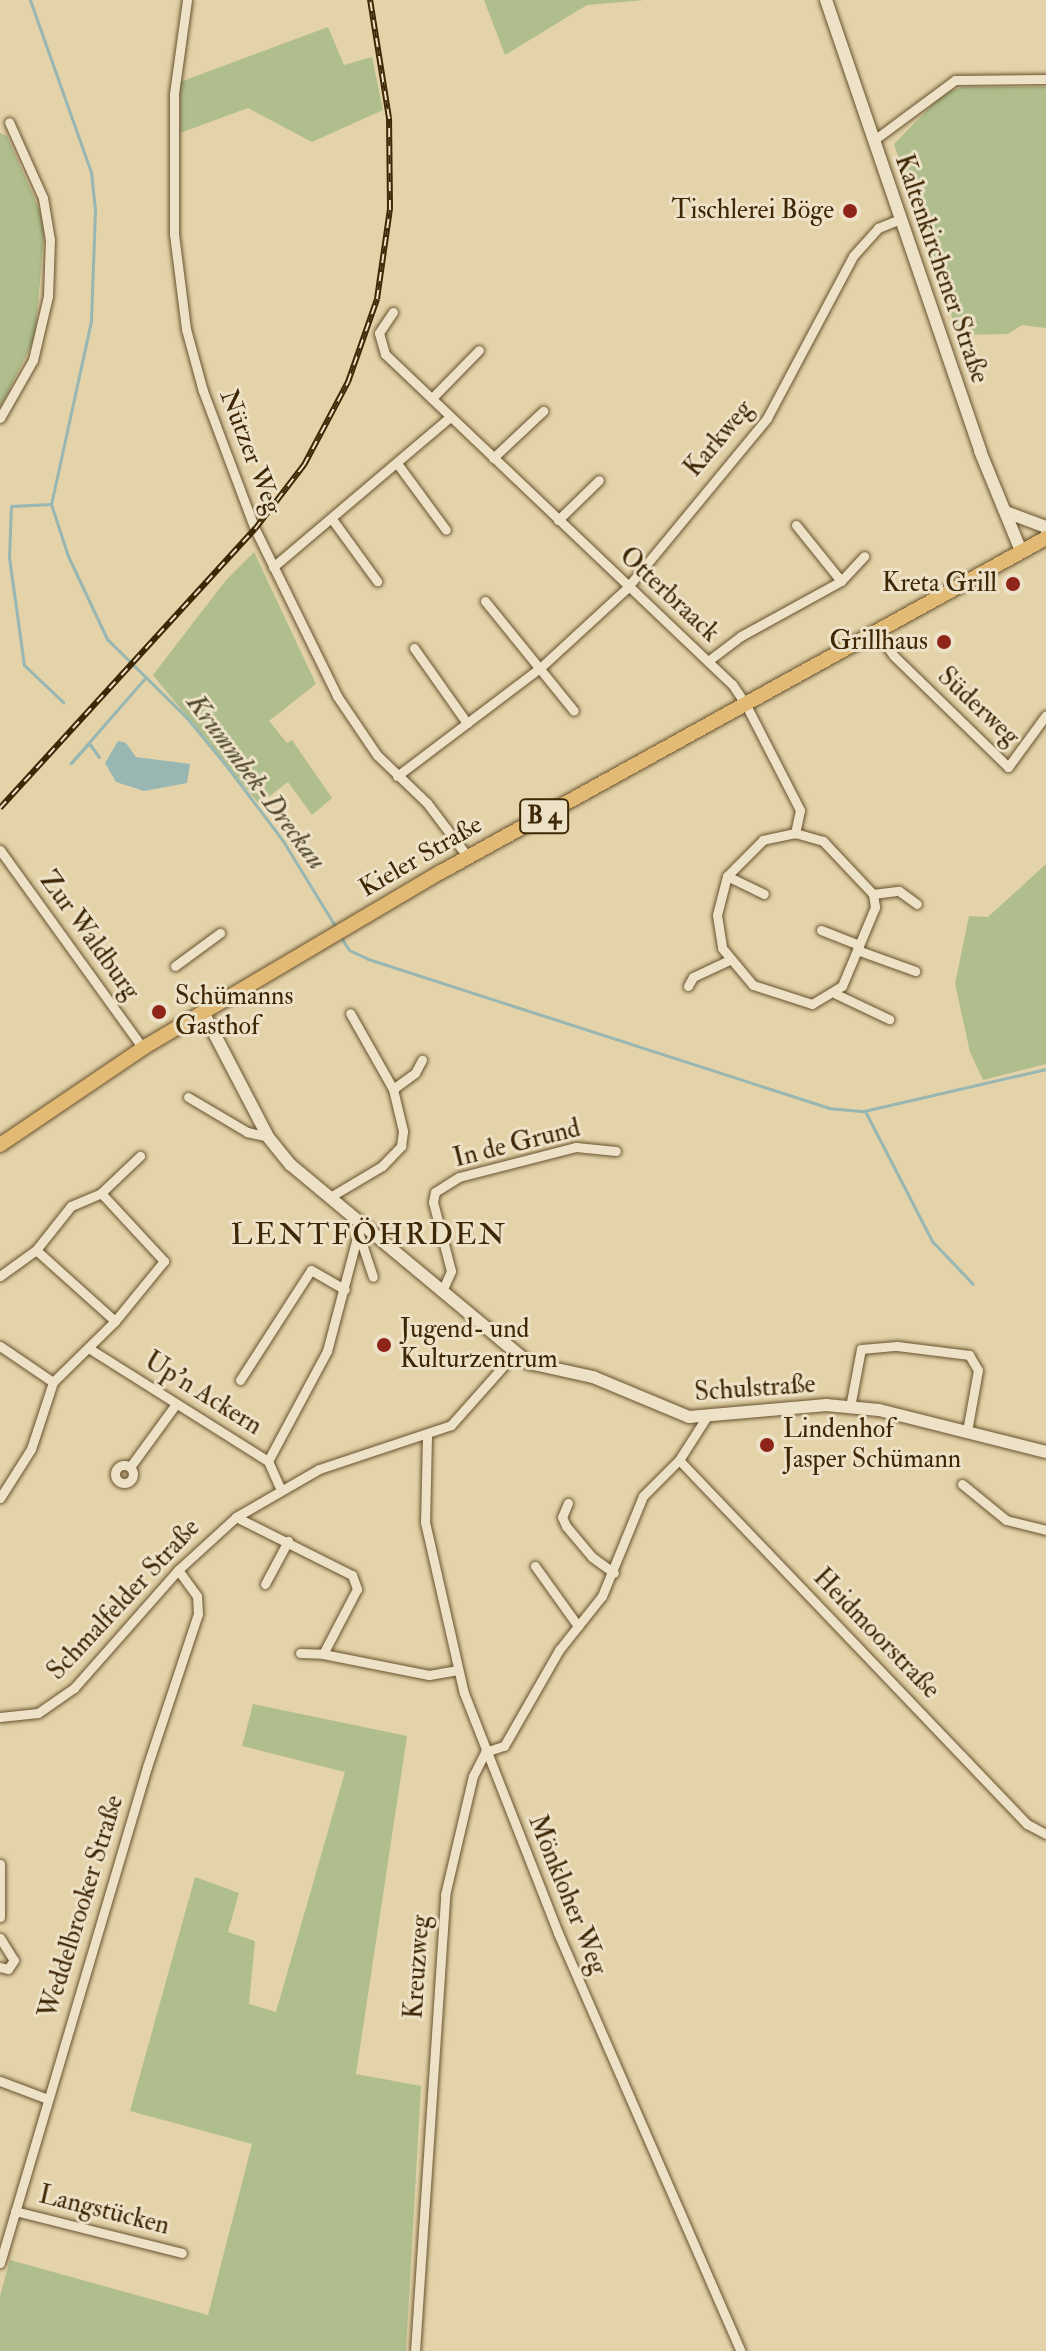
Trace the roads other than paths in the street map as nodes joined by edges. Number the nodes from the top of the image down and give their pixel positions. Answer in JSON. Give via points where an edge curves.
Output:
{"nodes":[{"id":1,"x":187,"y":0,"type":"edge"},
{"id":2,"x":826,"y":0,"type":"edge"},
{"id":3,"x":1046,"y":79,"type":"edge"},
{"id":4,"x":9,"y":122,"type":"dead end"},
{"id":5,"x":874,"y":140,"type":"junction"},
{"id":6,"x":900,"y":219,"type":"junction"},
{"id":7,"x":393,"y":312,"type":"dead end"},
{"id":8,"x":479,"y":350,"type":"dead end"},
{"id":9,"x":432,"y":398,"type":"junction"},
{"id":10,"x":543,"y":411,"type":"dead end"},
{"id":11,"x":450,"y":417,"type":"junction"},
{"id":12,"x":0,"y":418,"type":"edge"},
{"id":13,"x":493,"y":458,"type":"junction"},
{"id":14,"x":399,"y":466,"type":"junction"},
{"id":15,"x":599,"y":480,"type":"dead end"},
{"id":16,"x":1004,"y":510,"type":"junction"},
{"id":17,"x":332,"y":519,"type":"junction"},
{"id":18,"x":558,"y":520,"type":"junction"},
{"id":19,"x":796,"y":525,"type":"dead end"},
{"id":20,"x":1046,"y":527,"type":"edge"},
{"id":21,"x":446,"y":530,"type":"dead end"},
{"id":22,"x":1046,"y":538,"type":"edge"},
{"id":23,"x":1021,"y":551,"type":"junction"},
{"id":24,"x":864,"y":556,"type":"dead end"},
{"id":25,"x":273,"y":567,"type":"junction"},
{"id":26,"x":377,"y":581,"type":"dead end"},
{"id":27,"x":841,"y":581,"type":"junction"},
{"id":28,"x":627,"y":588,"type":"junction"},
{"id":29,"x":485,"y":601,"type":"dead end"},
{"id":30,"x":877,"y":632,"type":"junction"},
{"id":31,"x":414,"y":648,"type":"dead end"},
{"id":32,"x":708,"y":661,"type":"junction"},
{"id":33,"x":540,"y":668,"type":"junction"},
{"id":34,"x":746,"y":705,"type":"junction"},
{"id":35,"x":574,"y":711,"type":"dead end"},
{"id":36,"x":1046,"y":715,"type":"edge"},
{"id":37,"x":467,"y":723,"type":"junction"},
{"id":38,"x":397,"y":776,"type":"junction"},
{"id":39,"x":795,"y":833,"type":"junction"},
{"id":40,"x":0,"y":850,"type":"edge"},
{"id":41,"x":468,"y":857,"type":"junction"},
{"id":42,"x":727,"y":876,"type":"junction"},
{"id":43,"x":764,"y":894,"type":"dead end"},
{"id":44,"x":873,"y":894,"type":"junction"},
{"id":45,"x":917,"y":904,"type":"dead end"},
{"id":46,"x":821,"y":930,"type":"dead end"},
{"id":47,"x":220,"y":933,"type":"dead end"},
{"id":48,"x":858,"y":948,"type":"junction"},
{"id":49,"x":727,"y":961,"type":"junction"},
{"id":50,"x":175,"y":966,"type":"dead end"},
{"id":51,"x":915,"y":971,"type":"dead end"},
{"id":52,"x":688,"y":986,"type":"dead end"},
{"id":53,"x":836,"y":994,"type":"junction"},
{"id":54,"x":203,"y":1012,"type":"junction"},
{"id":55,"x":350,"y":1013,"type":"dead end"},
{"id":56,"x":889,"y":1019,"type":"dead end"},
{"id":57,"x":143,"y":1048,"type":"junction"},
{"id":58,"x":422,"y":1060,"type":"dead end"},
{"id":59,"x":393,"y":1089,"type":"junction"},
{"id":60,"x":188,"y":1097,"type":"dead end"},
{"id":61,"x":268,"y":1137,"type":"junction"},
{"id":62,"x":0,"y":1145,"type":"edge"},
{"id":63,"x":616,"y":1151,"type":"dead end"},
{"id":64,"x":140,"y":1156,"type":"dead end"},
{"id":65,"x":101,"y":1193,"type":"junction"},
{"id":66,"x":330,"y":1197,"type":"junction"},
{"id":67,"x":360,"y":1228,"type":"junction"},
{"id":68,"x":36,"y":1250,"type":"junction"},
{"id":69,"x":0,"y":1276,"type":"edge"},
{"id":70,"x":373,"y":1277,"type":"dead end"},
{"id":71,"x":443,"y":1289,"type":"junction"},
{"id":72,"x":345,"y":1290,"type":"junction"},
{"id":73,"x":115,"y":1321,"type":"junction"},
{"id":74,"x":0,"y":1346,"type":"edge"},
{"id":75,"x":90,"y":1349,"type":"junction"},
{"id":76,"x":514,"y":1354,"type":"junction"},
{"id":77,"x":240,"y":1380,"type":"dead end"},
{"id":78,"x":53,"y":1382,"type":"junction"},
{"id":79,"x":176,"y":1404,"type":"junction"},
{"id":80,"x":850,"y":1407,"type":"junction"},
{"id":81,"x":706,"y":1418,"type":"junction"},
{"id":82,"x":967,"y":1431,"type":"junction"},
{"id":83,"x":427,"y":1436,"type":"junction"},
{"id":84,"x":1046,"y":1452,"type":"edge"},
{"id":85,"x":679,"y":1460,"type":"junction"},
{"id":86,"x":268,"y":1461,"type":"junction"},
{"id":87,"x":130,"y":1467,"type":"dead end"},
{"id":88,"x":962,"y":1484,"type":"dead end"},
{"id":89,"x":280,"y":1488,"type":"junction"},
{"id":90,"x":0,"y":1498,"type":"edge"},
{"id":91,"x":568,"y":1503,"type":"dead end"},
{"id":92,"x":236,"y":1517,"type":"junction"},
{"id":93,"x":1046,"y":1530,"type":"edge"},
{"id":94,"x":288,"y":1541,"type":"junction"},
{"id":95,"x":535,"y":1566,"type":"dead end"},
{"id":96,"x":178,"y":1570,"type":"junction"},
{"id":97,"x":614,"y":1573,"type":"junction"},
{"id":98,"x":265,"y":1584,"type":"dead end"},
{"id":99,"x":578,"y":1626,"type":"junction"},
{"id":100,"x":300,"y":1653,"type":"dead end"},
{"id":101,"x":323,"y":1654,"type":"junction"},
{"id":102,"x":458,"y":1670,"type":"junction"},
{"id":103,"x":0,"y":1717,"type":"edge"},
{"id":104,"x":485,"y":1752,"type":"junction"},
{"id":105,"x":1046,"y":1834,"type":"edge"},
{"id":106,"x":0,"y":1864,"type":"edge"},
{"id":107,"x":0,"y":1917,"type":"edge"},
{"id":108,"x":0,"y":1938,"type":"edge"},
{"id":109,"x":0,"y":1967,"type":"edge"},
{"id":110,"x":0,"y":2081,"type":"edge"},
{"id":111,"x":48,"y":2099,"type":"junction"},
{"id":112,"x":15,"y":2211,"type":"junction"},
{"id":113,"x":182,"y":2253,"type":"dead end"},
{"id":114,"x":0,"y":2263,"type":"edge"},
{"id":115,"x":415,"y":2351,"type":"edge"},
{"id":116,"x":741,"y":2351,"type":"edge"}],
"edges":[{"from":1,"to":25,"type":"street","name":"Nützer Weg","via":[[174,94],[172,180],[186,329],[223,449]]},
{"from":2,"to":5,"type":"street","name":"Kaltenkirchener Straße"},
{"from":3,"to":5,"type":"street","via":[[955,80]]},
{"from":4,"to":12,"type":"street","via":[[43,198],[50,240],[40,337]]},
{"from":5,"to":6,"type":"street","name":"Kaltenkirchener Straße"},
{"from":6,"to":16,"type":"street","name":"Kaltenkirchener Straße"},
{"from":6,"to":28,"type":"street","name":"Karkweg","via":[[878,228],[853,256],[767,418]]},
{"from":7,"to":9,"type":"street","name":"Otterbraack","via":[[382,322],[380,345]]},
{"from":8,"to":9,"type":"street"},
{"from":9,"to":11,"type":"street","name":"Otterbraack"},
{"from":10,"to":13,"type":"street"},
{"from":11,"to":13,"type":"street","name":"Otterbraack"},
{"from":11,"to":14,"type":"street"},
{"from":13,"to":18,"type":"street","name":"Otterbraack"},
{"from":14,"to":17,"type":"street"},
{"from":14,"to":21,"type":"street"},
{"from":15,"to":18,"type":"street"},
{"from":16,"to":20,"type":"street","via":[[1029,525]]},
{"from":16,"to":23,"type":"street","name":"Kaltenkirchener Straße"},
{"from":17,"to":25,"type":"street"},
{"from":17,"to":26,"type":"street"},
{"from":18,"to":28,"type":"street","name":"Otterbraack"},
{"from":19,"to":27,"type":"street"},
{"from":22,"to":23,"type":"main road","name":"Kieler Straße","number":"B 4"},
{"from":23,"to":30,"type":"main road","name":"Kieler Straße","number":"B 4"},
{"from":24,"to":27,"type":"street"},
{"from":25,"to":38,"type":"street","name":"Nützer Weg","via":[[337,696]]},
{"from":27,"to":32,"type":"street","via":[[741,636]]},
{"from":28,"to":32,"type":"street","name":"Otterbraack"},
{"from":28,"to":33,"type":"street","name":"Karkweg"},
{"from":29,"to":33,"type":"street"},
{"from":30,"to":34,"type":"main road","name":"Kieler Straße","number":"B 4"},
{"from":30,"to":36,"type":"street","name":"Süderweg","via":[[894,656],[1008,767]]},
{"from":31,"to":37,"type":"street"},
{"from":32,"to":34,"type":"street","name":"Otterbraack"},
{"from":33,"to":35,"type":"street"},
{"from":33,"to":37,"type":"street","name":"Karkweg"},
{"from":34,"to":39,"type":"street","name":"Otterbraack","via":[[797,796]]},
{"from":34,"to":41,"type":"main road","name":"Kieler Straße","number":"B 4"},
{"from":37,"to":38,"type":"street","name":"Karkweg"},
{"from":38,"to":41,"type":"street","name":"Nützer Weg","via":[[427,803]]},
{"from":39,"to":42,"type":"street","via":[[763,840]]},
{"from":39,"to":44,"type":"street","via":[[823,841]]},
{"from":40,"to":57,"type":"street","name":"Zur Waldburg"},
{"from":41,"to":54,"type":"main road","name":"Kieler Straße","number":"B 4"},
{"from":42,"to":43,"type":"street"},
{"from":42,"to":49,"type":"street","via":[[717,915]]},
{"from":44,"to":45,"type":"street","via":[[899,891]]},
{"from":44,"to":48,"type":"street","via":[[875,907]]},
{"from":46,"to":48,"type":"street"},
{"from":47,"to":50,"type":"street"},
{"from":48,"to":51,"type":"street"},
{"from":48,"to":53,"type":"street"},
{"from":49,"to":52,"type":"street","via":[[693,977]]},
{"from":49,"to":53,"type":"street","via":[[753,985],[798,1003],[812,1004]]},
{"from":53,"to":56,"type":"street"},
{"from":54,"to":57,"type":"main road","name":"Kieler Straße","number":"B 4"},
{"from":54,"to":61,"type":"street","name":"Schulstraße"},
{"from":55,"to":59,"type":"street"},
{"from":57,"to":62,"type":"main road","name":"Kieler Straße","number":"B 4"},
{"from":58,"to":59,"type":"street"},
{"from":59,"to":66,"type":"street","via":[[401,1112],[401,1146],[382,1166]]},
{"from":60,"to":61,"type":"street","name":"Schulstraße","via":[[247,1132]]},
{"from":61,"to":66,"type":"street","name":"Schulstraße"},
{"from":63,"to":71,"type":"street","name":"In de Grund","via":[[576,1147],[459,1177],[435,1192],[451,1271]]},
{"from":64,"to":65,"type":"street"},
{"from":65,"to":68,"type":"street","via":[[71,1206]]},
{"from":65,"to":73,"type":"street","via":[[164,1261]]},
{"from":66,"to":67,"type":"street","name":"Schulstraße"},
{"from":67,"to":70,"type":"street"},
{"from":67,"to":71,"type":"street","name":"Schulstraße"},
{"from":67,"to":72,"type":"street"},
{"from":68,"to":69,"type":"street"},
{"from":68,"to":73,"type":"street"},
{"from":71,"to":76,"type":"street","name":"Schulstraße"},
{"from":72,"to":77,"type":"street","via":[[311,1270]]},
{"from":72,"to":86,"type":"street","via":[[327,1351]]},
{"from":73,"to":75,"type":"street"},
{"from":74,"to":78,"type":"street"},
{"from":75,"to":78,"type":"street"},
{"from":75,"to":79,"type":"street","name":"Up'n Ackern"},
{"from":76,"to":81,"type":"street","name":"Schulstraße","via":[[529,1363],[616,1385],[672,1412]]},
{"from":76,"to":83,"type":"street","name":"Schmalfelder Straße","via":[[461,1416]]},
{"from":78,"to":90,"type":"street","via":[[31,1449]]},
{"from":79,"to":86,"type":"street","name":"Up'n Ackern"},
{"from":79,"to":87,"type":"street"},
{"from":80,"to":81,"type":"street","name":"Schulstraße"},
{"from":80,"to":82,"type":"street","name":"Schulstraße"},
{"from":80,"to":82,"type":"street","via":[[861,1349],[897,1346],[969,1355],[978,1370]]},
{"from":81,"to":85,"type":"street","name":"Kreuzweg"},
{"from":82,"to":84,"type":"street","name":"Schulstraße"},
{"from":83,"to":89,"type":"street","name":"Schmalfelder Straße","via":[[355,1456]]},
{"from":83,"to":102,"type":"street","name":"Mönkloher Weg","via":[[425,1522]]},
{"from":85,"to":97,"type":"street","name":"Kreuzweg","via":[[643,1496]]},
{"from":85,"to":105,"type":"street","name":"Heidmoorstraße","via":[[1027,1824]]},
{"from":86,"to":89,"type":"street","name":"Up'n Ackern"},
{"from":88,"to":93,"type":"street","via":[[1006,1520]]},
{"from":89,"to":92,"type":"street","name":"Schmalfelder Straße"},
{"from":91,"to":97,"type":"street","via":[[562,1517],[566,1526]]},
{"from":92,"to":94,"type":"street"},
{"from":92,"to":96,"type":"street","name":"Schmalfelder Straße"},
{"from":94,"to":98,"type":"street"},
{"from":94,"to":101,"type":"street","via":[[352,1575],[357,1589]]},
{"from":95,"to":99,"type":"street"},
{"from":96,"to":103,"type":"street","name":"Schmalfelder Straße","via":[[74,1688],[38,1713]]},
{"from":96,"to":111,"type":"street","name":"Weddelbrooker Straße","via":[[197,1596],[198,1614]]},
{"from":97,"to":99,"type":"street","name":"Kreuzweg"},
{"from":99,"to":104,"type":"street","name":"Kreuzweg","via":[[504,1746]]},
{"from":100,"to":101,"type":"street"},
{"from":101,"to":102,"type":"street","via":[[429,1675]]},
{"from":102,"to":104,"type":"street","name":"Mönkloher Weg"},
{"from":104,"to":115,"type":"street","name":"Kreuzweg","via":[[473,1776],[445,1895]]},
{"from":104,"to":116,"type":"street","name":"Mönkloher Weg","via":[[558,1933]]},
{"from":106,"to":107,"type":"street"},
{"from":108,"to":109,"type":"street","via":[[14,1960],[8,1969]]},
{"from":110,"to":111,"type":"street"},
{"from":111,"to":112,"type":"street","name":"Weddelbrooker Straße"},
{"from":112,"to":113,"type":"street","name":"Langstücken"},
{"from":112,"to":114,"type":"street","name":"Weddelbrooker Straße"}]}
